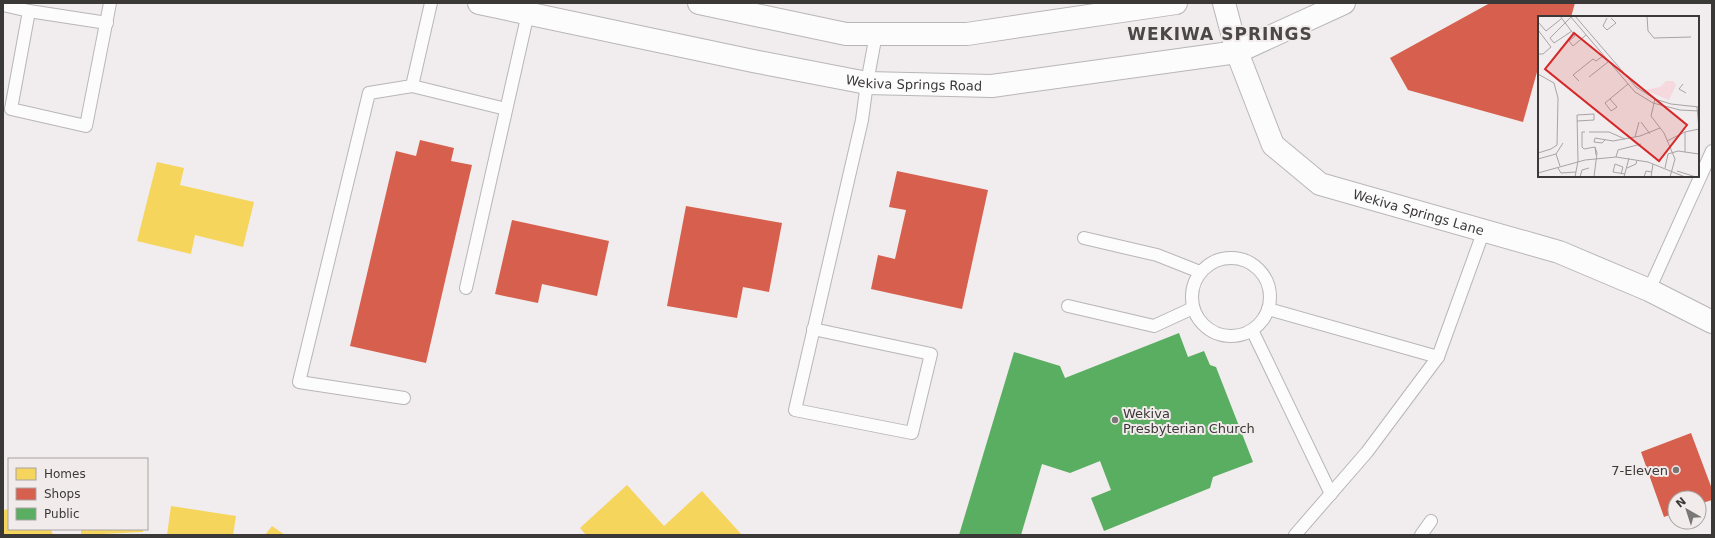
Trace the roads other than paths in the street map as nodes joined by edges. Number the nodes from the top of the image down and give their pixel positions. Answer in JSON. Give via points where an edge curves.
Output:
{"nodes":[{"id":1,"x":110,"y":3,"type":"edge"},
{"id":2,"x":431,"y":3,"type":"edge"},
{"id":3,"x":479,"y":3,"type":"edge"},
{"id":4,"x":699,"y":3,"type":"edge"},
{"id":5,"x":1176,"y":3,"type":"edge"},
{"id":6,"x":1224,"y":3,"type":"edge"},
{"id":7,"x":1344,"y":3,"type":"edge"},
{"id":8,"x":3,"y":5,"type":"edge"},
{"id":9,"x":29,"y":11,"type":"junction"},
{"id":10,"x":528,"y":13,"type":"junction"},
{"id":11,"x":107,"y":23,"type":"junction"},
{"id":12,"x":876,"y":34,"type":"junction"},
{"id":13,"x":1237,"y":52,"type":"junction"},
{"id":14,"x":866,"y":83,"type":"junction"},
{"id":15,"x":412,"y":86,"type":"junction"},
{"id":16,"x":506,"y":109,"type":"junction"},
{"id":17,"x":1712,"y":151,"type":"edge"},
{"id":18,"x":1484,"y":230,"type":"junction"},
{"id":19,"x":1084,"y":238,"type":"dead end"},
{"id":20,"x":1200,"y":272,"type":"junction"},
{"id":21,"x":466,"y":288,"type":"dead end"},
{"id":22,"x":1649,"y":290,"type":"junction"},
{"id":23,"x":1068,"y":306,"type":"dead end"},
{"id":24,"x":1193,"y":308,"type":"junction"},
{"id":25,"x":1268,"y":309,"type":"junction"},
{"id":26,"x":1712,"y":322,"type":"edge"},
{"id":27,"x":813,"y":329,"type":"junction"},
{"id":28,"x":1252,"y":330,"type":"junction"},
{"id":29,"x":1438,"y":357,"type":"junction"},
{"id":30,"x":404,"y":398,"type":"dead end"},
{"id":31,"x":1331,"y":494,"type":"junction"},
{"id":32,"x":1431,"y":521,"type":"dead end"},
{"id":33,"x":1295,"y":535,"type":"edge"},
{"id":34,"x":1420,"y":535,"type":"edge"}],
"edges":[{"from":1,"to":11,"type":"lane"},
{"from":2,"to":15,"type":"lane"},
{"from":3,"to":10,"type":"main road","name":"Wekiva Springs Road"},
{"from":4,"to":12,"type":"main road","via":[[846,34]]},
{"from":5,"to":12,"type":"main road","via":[[967,34]]},
{"from":6,"to":13,"type":"main road","name":"Wekiva Springs Lane"},
{"from":7,"to":13,"type":"main road","name":"Wekiva Springs Road"},
{"from":8,"to":9,"type":"lane"},
{"from":9,"to":11,"type":"lane"},
{"from":9,"to":11,"type":"lane","via":[[11,109],[86,126]]},
{"from":10,"to":14,"type":"main road","name":"Wekiva Springs Road"},
{"from":10,"to":16,"type":"lane"},
{"from":12,"to":14,"type":"lane"},
{"from":13,"to":14,"type":"main road","name":"Wekiva Springs Road","via":[[992,86]]},
{"from":13,"to":18,"type":"main road","name":"Wekiva Springs Lane","via":[[1274,145],[1320,184]]},
{"from":14,"to":27,"type":"lane","via":[[862,120]]},
{"from":15,"to":16,"type":"lane"},
{"from":15,"to":30,"type":"lane","via":[[369,93],[298,382]]},
{"from":16,"to":21,"type":"lane"},
{"from":17,"to":22,"type":"lane"},
{"from":18,"to":22,"type":"main road","name":"Wekiva Springs Lane","via":[[1559,252]]},
{"from":18,"to":29,"type":"lane"},
{"from":19,"to":20,"type":"lane","via":[[1157,254]]},
{"from":20,"to":24,"type":"lane","via":[[1191,296]]},
{"from":20,"to":25,"type":"lane","via":[[1210,263],[1223,258],[1237,258],[1250,262],[1267,282],[1270,296]]},
{"from":22,"to":26,"type":"main road","name":"Wekiva Springs Lane"},
{"from":23,"to":24,"type":"lane","via":[[1154,326]]},
{"from":24,"to":28,"type":"lane","via":[[1206,328],[1217,334],[1241,335]]},
{"from":25,"to":28,"type":"lane"},
{"from":25,"to":29,"type":"lane"},
{"from":27,"to":27,"type":"lane","via":[[795,410],[912,433],[931,354]]},
{"from":28,"to":31,"type":"lane"},
{"from":29,"to":31,"type":"lane","via":[[1367,452]]},
{"from":31,"to":33,"type":"lane"},
{"from":32,"to":34,"type":"lane"}]}
